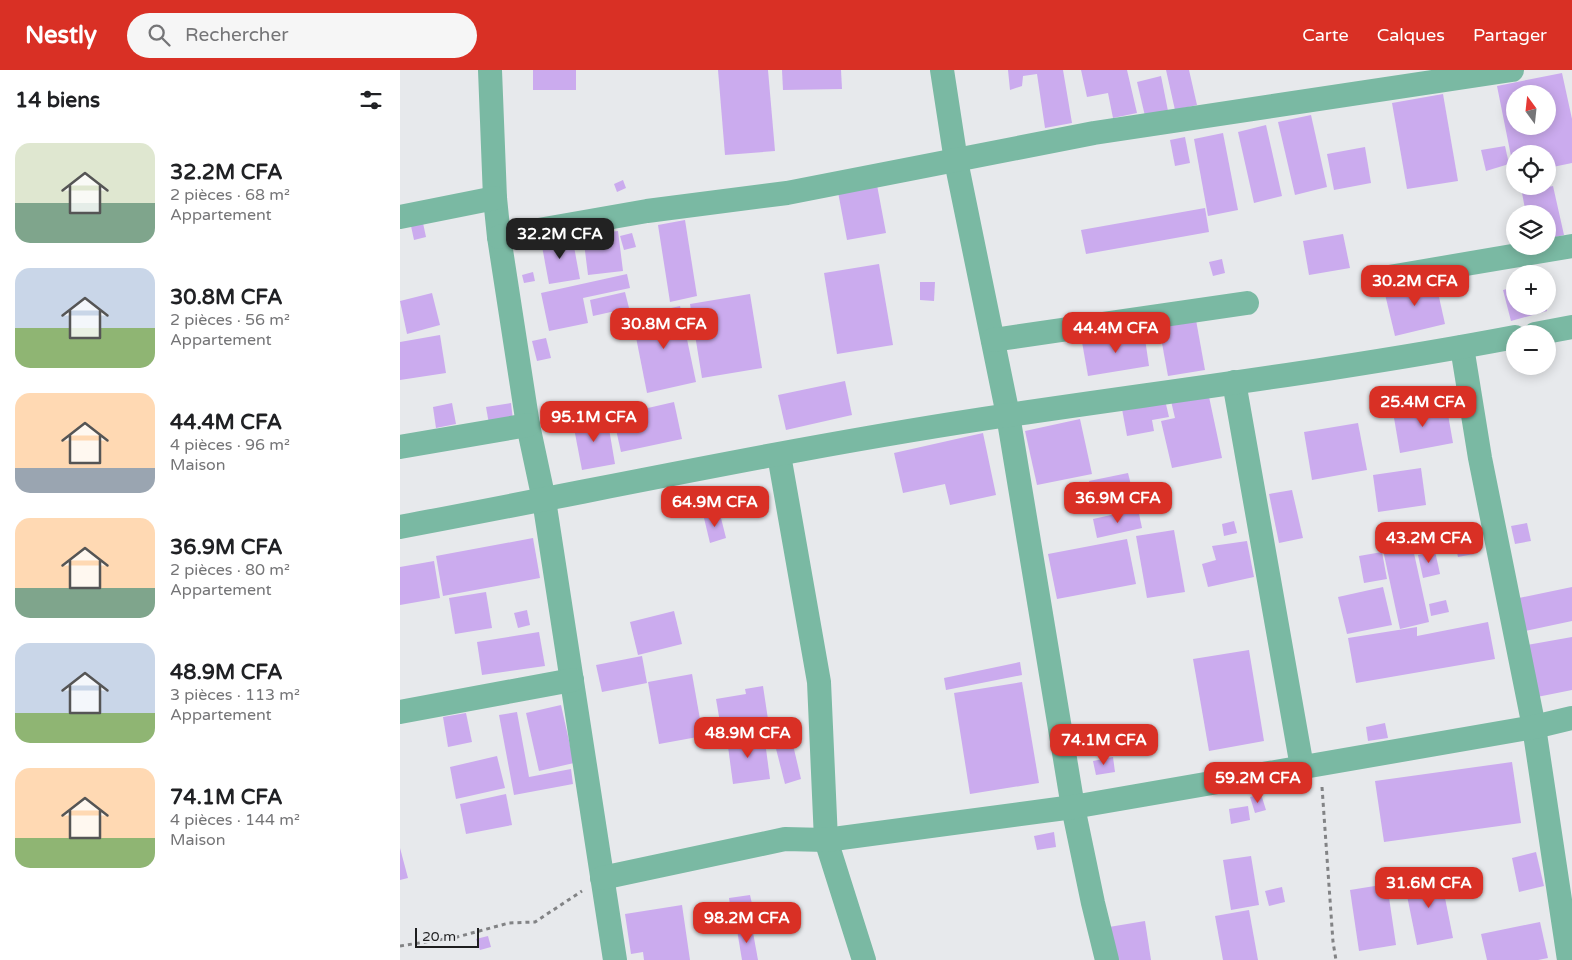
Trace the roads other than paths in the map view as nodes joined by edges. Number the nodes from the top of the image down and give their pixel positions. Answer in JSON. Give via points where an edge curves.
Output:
{"nodes":[{"id":1,"x":490,"y":70,"type":"edge"},
{"id":2,"x":942,"y":70,"type":"edge"},
{"id":3,"x":1512,"y":70,"type":"edge"},
{"id":4,"x":956,"y":161,"type":"junction"},
{"id":5,"x":495,"y":198,"type":"junction"},
{"id":6,"x":400,"y":217,"type":"edge"},
{"id":7,"x":499,"y":236,"type":"junction"},
{"id":8,"x":1572,"y":246,"type":"edge"},
{"id":9,"x":1390,"y":276,"type":"dead end"},
{"id":10,"x":1247,"y":303,"type":"dead end"},
{"id":11,"x":1572,"y":327,"type":"edge"},
{"id":12,"x":1556,"y":330,"type":"edge"},
{"id":13,"x":993,"y":340,"type":"junction"},
{"id":14,"x":1506,"y":340,"type":"edge"},
{"id":15,"x":1462,"y":347,"type":"junction"},
{"id":16,"x":1234,"y":382,"type":"junction"},
{"id":17,"x":1008,"y":415,"type":"junction"},
{"id":18,"x":528,"y":425,"type":"junction"},
{"id":19,"x":400,"y":448,"type":"edge"},
{"id":20,"x":779,"y":455,"type":"junction"},
{"id":21,"x":544,"y":500,"type":"junction"},
{"id":22,"x":400,"y":527,"type":"edge"},
{"id":23,"x":572,"y":680,"type":"junction"},
{"id":24,"x":400,"y":712,"type":"edge"},
{"id":25,"x":1572,"y":718,"type":"edge"},
{"id":26,"x":1534,"y":727,"type":"junction"},
{"id":27,"x":1311,"y":765,"type":"junction"},
{"id":28,"x":1073,"y":807,"type":"junction"},
{"id":29,"x":826,"y":840,"type":"junction"},
{"id":30,"x":602,"y":878,"type":"junction"},
{"id":31,"x":615,"y":960,"type":"edge"},
{"id":32,"x":864,"y":960,"type":"edge"},
{"id":33,"x":1106,"y":960,"type":"edge"},
{"id":34,"x":1568,"y":960,"type":"edge"}],
"edges":[{"from":1,"to":5,"type":"street"},
{"from":2,"to":4,"type":"street"},
{"from":3,"to":4,"type":"street","via":[[1094,133]]},
{"from":4,"to":7,"type":"street","via":[[787,193],[646,211]]},
{"from":4,"to":13,"type":"street"},
{"from":5,"to":6,"type":"street"},
{"from":5,"to":7,"type":"street"},
{"from":7,"to":18,"type":"street"},
{"from":8,"to":9,"type":"street"},
{"from":10,"to":13,"type":"street"},
{"from":11,"to":12,"type":"street"},
{"from":13,"to":17,"type":"street"},
{"from":14,"to":15,"type":"street"},
{"from":15,"to":16,"type":"street"},
{"from":15,"to":26,"type":"street","via":[[1480,458]]},
{"from":16,"to":17,"type":"street"},
{"from":16,"to":27,"type":"street"},
{"from":17,"to":20,"type":"street"},
{"from":17,"to":28,"type":"street"},
{"from":18,"to":19,"type":"street"},
{"from":18,"to":21,"type":"street"},
{"from":20,"to":21,"type":"street"},
{"from":20,"to":29,"type":"street","via":[[819,682]]},
{"from":21,"to":22,"type":"street"},
{"from":21,"to":23,"type":"street"},
{"from":23,"to":24,"type":"street"},
{"from":23,"to":30,"type":"street"},
{"from":25,"to":26,"type":"street"},
{"from":26,"to":27,"type":"street"},
{"from":26,"to":34,"type":"street"},
{"from":27,"to":28,"type":"street"},
{"from":28,"to":29,"type":"street"},
{"from":28,"to":33,"type":"street"},
{"from":29,"to":30,"type":"street","via":[[785,839]]},
{"from":29,"to":32,"type":"street"},
{"from":30,"to":31,"type":"street"}]}
